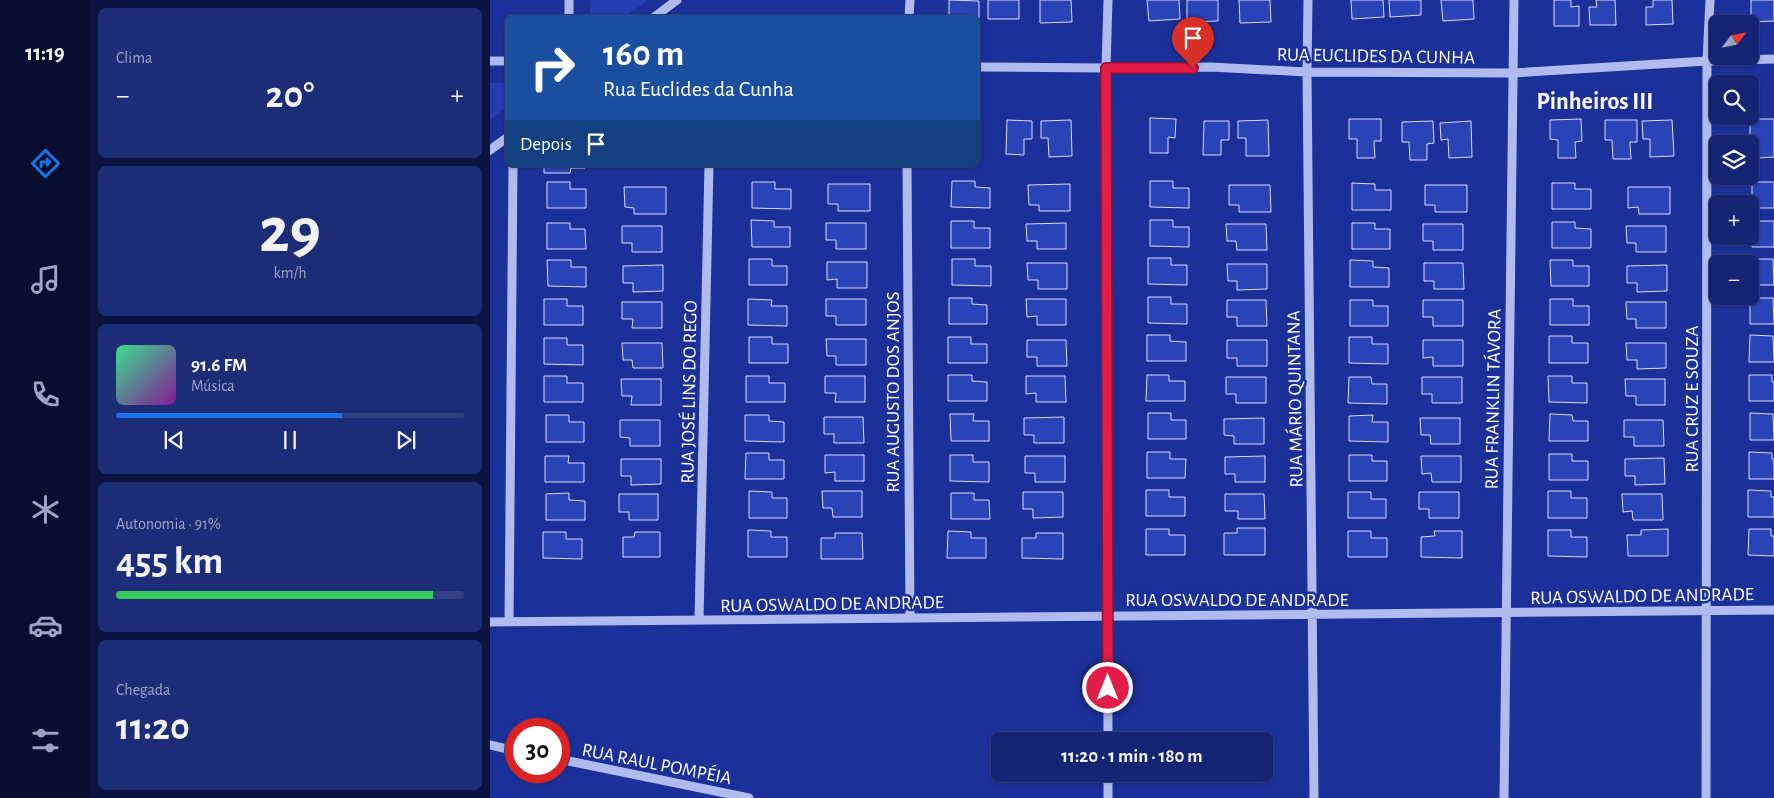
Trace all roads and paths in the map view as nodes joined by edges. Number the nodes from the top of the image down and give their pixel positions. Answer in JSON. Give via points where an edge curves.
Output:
{"nodes":[{"id":1,"x":569,"y":0,"type":"edge"},
{"id":2,"x":678,"y":0,"type":"edge"},
{"id":3,"x":910,"y":0,"type":"edge"},
{"id":4,"x":1108,"y":0,"type":"edge"},
{"id":5,"x":1308,"y":0,"type":"edge"},
{"id":6,"x":1514,"y":0,"type":"edge"},
{"id":7,"x":1710,"y":0,"type":"edge"},
{"id":8,"x":568,"y":15,"type":"edge"},
{"id":9,"x":657,"y":15,"type":"edge"},
{"id":10,"x":909,"y":15,"type":"edge"},
{"id":11,"x":1774,"y":59,"type":"edge"},
{"id":12,"x":505,"y":61,"type":"edge"},
{"id":13,"x":1707,"y":61,"type":"junction"},
{"id":14,"x":490,"y":62,"type":"edge"},
{"id":15,"x":980,"y":67,"type":"edge"},
{"id":16,"x":1106,"y":68,"type":"junction"},
{"id":17,"x":1307,"y":72,"type":"junction"},
{"id":18,"x":1512,"y":73,"type":"junction"},
{"id":19,"x":505,"y":139,"type":"edge"},
{"id":20,"x":490,"y":150,"type":"edge"},
{"id":21,"x":513,"y":167,"type":"edge"},
{"id":22,"x":708,"y":167,"type":"edge"},
{"id":23,"x":907,"y":167,"type":"edge"},
{"id":24,"x":1706,"y":610,"type":"junction"},
{"id":25,"x":1774,"y":610,"type":"edge"},
{"id":26,"x":1506,"y":613,"type":"junction"},
{"id":27,"x":1312,"y":614,"type":"junction"},
{"id":28,"x":1108,"y":616,"type":"junction"},
{"id":29,"x":910,"y":618,"type":"junction"},
{"id":30,"x":699,"y":620,"type":"junction"},
{"id":31,"x":490,"y":622,"type":"edge"},
{"id":32,"x":509,"y":622,"type":"junction"},
{"id":33,"x":1108,"y":732,"type":"edge"},
{"id":34,"x":490,"y":746,"type":"edge"},
{"id":35,"x":505,"y":749,"type":"edge"},
{"id":36,"x":570,"y":761,"type":"edge"},
{"id":37,"x":1108,"y":782,"type":"edge"},
{"id":38,"x":749,"y":798,"type":"edge"},
{"id":39,"x":1108,"y":798,"type":"edge"},
{"id":40,"x":1314,"y":798,"type":"edge"},
{"id":41,"x":1504,"y":798,"type":"edge"},
{"id":42,"x":1706,"y":798,"type":"edge"}],
"edges":[{"from":1,"to":8,"type":"street"},
{"from":2,"to":9,"type":"street"},
{"from":3,"to":10,"type":"street"},
{"from":4,"to":16,"type":"street"},
{"from":5,"to":17,"type":"street","name":"RUA MÁRIO QUINTANA"},
{"from":6,"to":18,"type":"street","name":"RUA FRANKLIN TÁVORA"},
{"from":7,"to":13,"type":"street","name":"RUA CRUZ E SOUZA"},
{"from":11,"to":13,"type":"street","name":"RUA EUCLIDES DA CUNHA"},
{"from":12,"to":14,"type":"street"},
{"from":13,"to":18,"type":"street","name":"RUA EUCLIDES DA CUNHA"},
{"from":13,"to":24,"type":"street","name":"RUA CRUZ E SOUZA"},
{"from":15,"to":16,"type":"street","name":"RUA EUCLIDES DA CUNHA"},
{"from":16,"to":17,"type":"street","name":"RUA EUCLIDES DA CUNHA","via":[[1211,67]]},
{"from":16,"to":28,"type":"street"},
{"from":17,"to":18,"type":"street","name":"RUA EUCLIDES DA CUNHA"},
{"from":17,"to":27,"type":"street","name":"RUA MÁRIO QUINTANA"},
{"from":18,"to":26,"type":"street","name":"RUA FRANKLIN TÁVORA"},
{"from":19,"to":20,"type":"street"},
{"from":21,"to":32,"type":"street"},
{"from":22,"to":30,"type":"street","name":"RUA JOSÉ LINS DO REGO"},
{"from":23,"to":29,"type":"street","name":"RUA AUGUSTO DOS ANJOS"},
{"from":24,"to":25,"type":"street","name":"RUA OSWALDO DE ANDRADE"},
{"from":24,"to":26,"type":"street","name":"RUA OSWALDO DE ANDRADE"},
{"from":24,"to":42,"type":"street","name":"RUA CRUZ E SOUZA"},
{"from":26,"to":27,"type":"street","name":"RUA OSWALDO DE ANDRADE"},
{"from":26,"to":41,"type":"street","name":"RUA FRANKLIN TÁVORA"},
{"from":27,"to":28,"type":"street","name":"RUA OSWALDO DE ANDRADE"},
{"from":27,"to":40,"type":"street","name":"RUA MÁRIO QUINTANA"},
{"from":28,"to":29,"type":"street","name":"RUA OSWALDO DE ANDRADE"},
{"from":28,"to":33,"type":"street"},
{"from":29,"to":30,"type":"street","name":"RUA OSWALDO DE ANDRADE"},
{"from":30,"to":32,"type":"street","name":"RUA OSWALDO DE ANDRADE"},
{"from":31,"to":32,"type":"street","name":"RUA OSWALDO DE ANDRADE"},
{"from":34,"to":35,"type":"street"},
{"from":36,"to":38,"type":"street","name":"RUA RAUL POMPÉIA"},
{"from":37,"to":39,"type":"street"}]}
